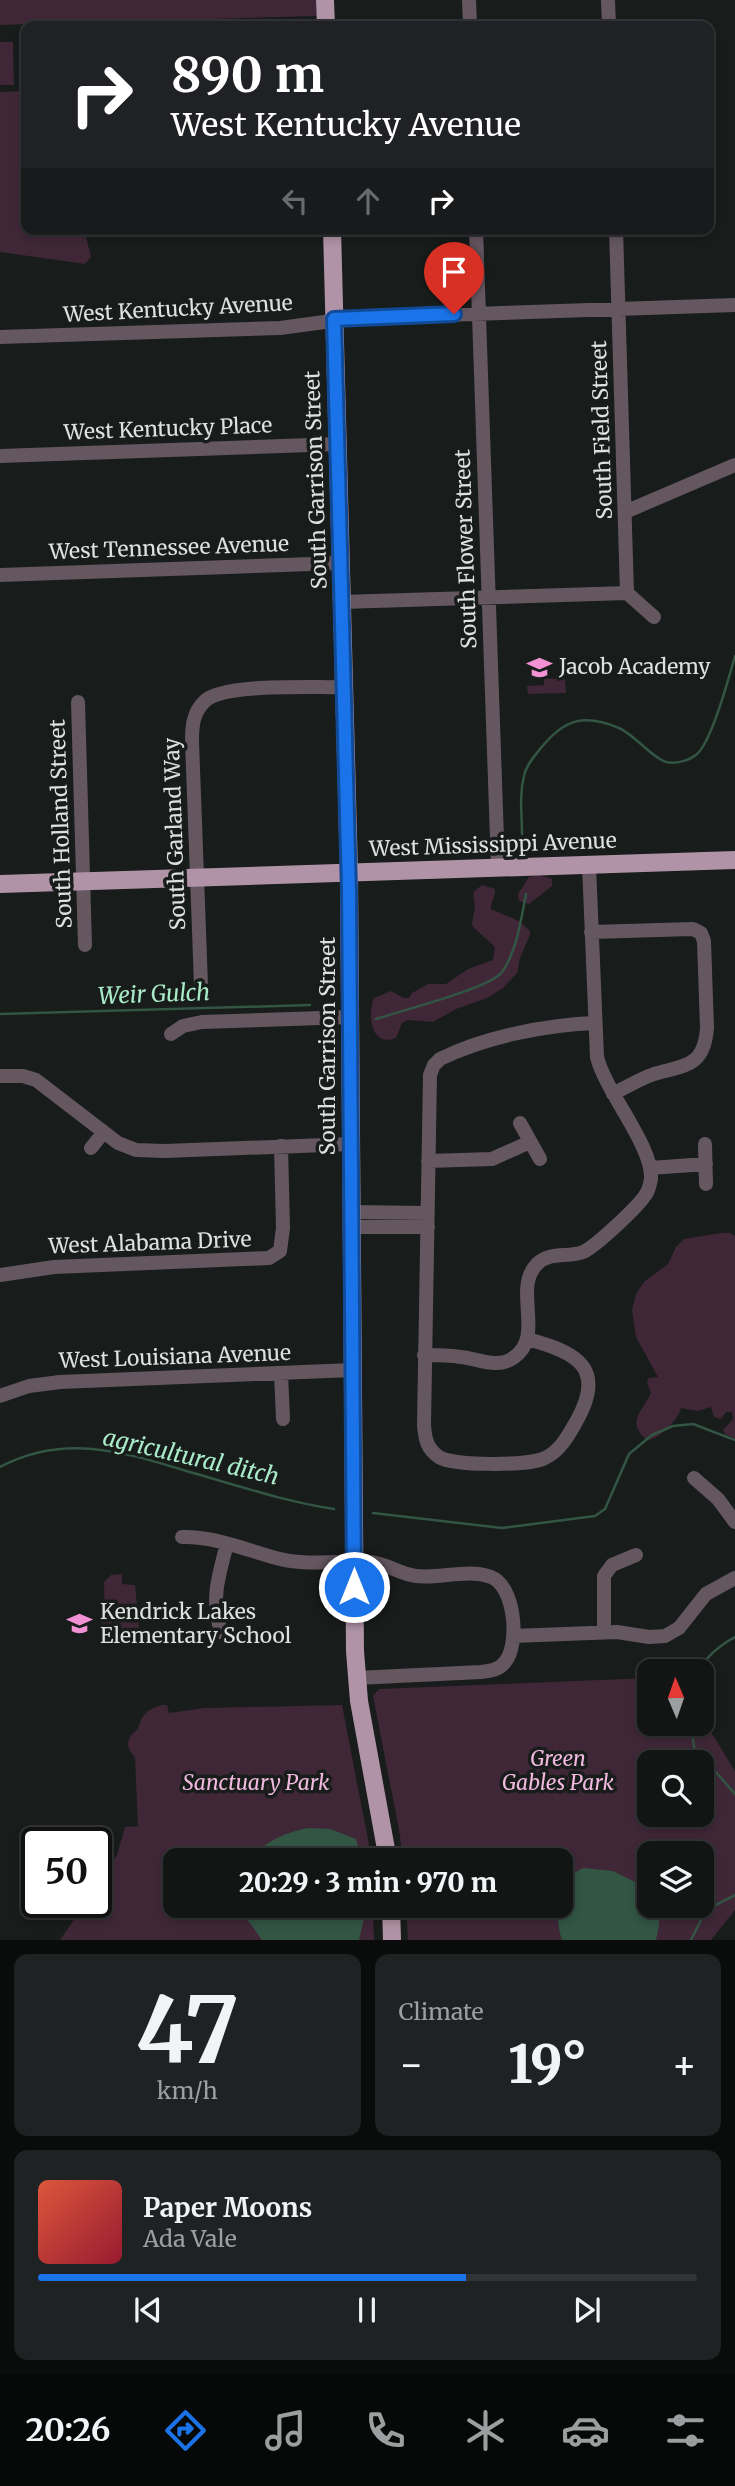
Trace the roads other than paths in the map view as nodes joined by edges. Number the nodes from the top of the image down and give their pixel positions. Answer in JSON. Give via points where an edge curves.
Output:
{"nodes":[{"id":1,"x":326,"y":0,"type":"edge"},
{"id":2,"x":469,"y":0,"type":"edge"},
{"id":3,"x":608,"y":0,"type":"edge"},
{"id":4,"x":326,"y":21,"type":"edge"},
{"id":5,"x":470,"y":21,"type":"edge"},
{"id":6,"x":609,"y":21,"type":"edge"},
{"id":7,"x":332,"y":235,"type":"edge"},
{"id":8,"x":476,"y":235,"type":"edge"},
{"id":9,"x":616,"y":235,"type":"edge"},
{"id":10,"x":735,"y":305,"type":"edge"},
{"id":11,"x":618,"y":309,"type":"junction"},
{"id":12,"x":479,"y":313,"type":"junction"},
{"id":13,"x":334,"y":319,"type":"junction"},
{"id":14,"x":0,"y":338,"type":"edge"},
{"id":15,"x":338,"y":444,"type":"junction"},
{"id":16,"x":0,"y":456,"type":"edge"},
{"id":17,"x":735,"y":465,"type":"edge"},
{"id":18,"x":625,"y":512,"type":"junction"},
{"id":19,"x":340,"y":563,"type":"junction"},
{"id":20,"x":0,"y":575,"type":"edge"},
{"id":21,"x":628,"y":593,"type":"junction"},
{"id":22,"x":489,"y":597,"type":"junction"},
{"id":23,"x":342,"y":602,"type":"junction"},
{"id":24,"x":653,"y":617,"type":"dead end"},
{"id":25,"x":344,"y":687,"type":"junction"},
{"id":26,"x":78,"y":702,"type":"dead end"},
{"id":27,"x":735,"y":860,"type":"edge"},
{"id":28,"x":589,"y":865,"type":"junction"},
{"id":29,"x":498,"y":868,"type":"junction"},
{"id":30,"x":349,"y":872,"type":"junction"},
{"id":31,"x":197,"y":877,"type":"junction"},
{"id":32,"x":83,"y":882,"type":"junction"},
{"id":33,"x":0,"y":884,"type":"edge"},
{"id":34,"x":591,"y":932,"type":"junction"},
{"id":35,"x":85,"y":945,"type":"dead end"},
{"id":36,"x":201,"y":985,"type":"dead end"},
{"id":37,"x":350,"y":1017,"type":"junction"},
{"id":38,"x":594,"y":1023,"type":"junction"},
{"id":39,"x":171,"y":1034,"type":"dead end"},
{"id":40,"x":0,"y":1076,"type":"edge"},
{"id":41,"x":613,"y":1094,"type":"junction"},
{"id":42,"x":520,"y":1123,"type":"dead end"},
{"id":43,"x":103,"y":1132,"type":"junction"},
{"id":44,"x":530,"y":1142,"type":"junction"},
{"id":45,"x":351,"y":1144,"type":"junction"},
{"id":46,"x":705,"y":1144,"type":"dead end"},
{"id":47,"x":281,"y":1146,"type":"junction"},
{"id":48,"x":90,"y":1148,"type":"dead end"},
{"id":49,"x":540,"y":1160,"type":"dead end"},
{"id":50,"x":428,"y":1161,"type":"junction"},
{"id":51,"x":706,"y":1164,"type":"junction"},
{"id":52,"x":650,"y":1168,"type":"junction"},
{"id":53,"x":706,"y":1184,"type":"dead end"},
{"id":54,"x":352,"y":1220,"type":"junction"},
{"id":55,"x":428,"y":1220,"type":"junction"},
{"id":56,"x":0,"y":1275,"type":"edge"},
{"id":57,"x":527,"y":1339,"type":"junction"},
{"id":58,"x":424,"y":1355,"type":"junction"},
{"id":59,"x":353,"y":1370,"type":"junction"},
{"id":60,"x":281,"y":1373,"type":"junction"},
{"id":61,"x":0,"y":1396,"type":"edge"},
{"id":62,"x":283,"y":1419,"type":"dead end"},
{"id":63,"x":694,"y":1478,"type":"dead end"},
{"id":64,"x":735,"y":1522,"type":"edge"},
{"id":65,"x":182,"y":1536,"type":"dead end"},
{"id":66,"x":227,"y":1544,"type":"junction"},
{"id":67,"x":636,"y":1555,"type":"dead end"},
{"id":68,"x":354,"y":1562,"type":"junction"},
{"id":69,"x":735,"y":1577,"type":"edge"},
{"id":70,"x":221,"y":1632,"type":"dead end"},
{"id":71,"x":604,"y":1632,"type":"junction"},
{"id":72,"x":513,"y":1636,"type":"junction"},
{"id":73,"x":356,"y":1678,"type":"junction"},
{"id":74,"x":386,"y":1848,"type":"edge"},
{"id":75,"x":391,"y":1918,"type":"edge"},
{"id":76,"x":392,"y":1940,"type":"edge"}],
"edges":[{"from":1,"to":4,"type":"main road"},
{"from":2,"to":5,"type":"street"},
{"from":3,"to":6,"type":"street"},
{"from":7,"to":13,"type":"main road","name":"South Garrison Street"},
{"from":8,"to":12,"type":"street","name":"South Flower Street"},
{"from":9,"to":11,"type":"street","name":"South Field Street"},
{"from":10,"to":11,"type":"street","name":"West Kentucky Avenue"},
{"from":11,"to":12,"type":"street","name":"West Kentucky Avenue"},
{"from":11,"to":18,"type":"street","name":"South Field Street"},
{"from":12,"to":13,"type":"street","name":"West Kentucky Avenue"},
{"from":12,"to":22,"type":"street","name":"South Flower Street"},
{"from":13,"to":14,"type":"street","name":"West Kentucky Avenue","via":[[280,328]]},
{"from":13,"to":15,"type":"main road","name":"South Garrison Street"},
{"from":15,"to":16,"type":"street","name":"West Kentucky Place"},
{"from":15,"to":19,"type":"main road","name":"South Garrison Street"},
{"from":17,"to":18,"type":"street"},
{"from":18,"to":21,"type":"street","name":"South Field Street"},
{"from":19,"to":20,"type":"street","name":"West Tennessee Avenue"},
{"from":19,"to":23,"type":"main road","name":"South Garrison Street"},
{"from":21,"to":22,"type":"street"},
{"from":21,"to":24,"type":"street"},
{"from":22,"to":23,"type":"street"},
{"from":22,"to":29,"type":"street","name":"South Flower Street"},
{"from":23,"to":25,"type":"main road","name":"South Garrison Street"},
{"from":25,"to":30,"type":"main road","name":"South Garrison Street"},
{"from":25,"to":31,"type":"street","name":"South Garland Way","via":[[228,691],[199,707],[192,735]]},
{"from":26,"to":32,"type":"street","name":"South Holland Street"},
{"from":27,"to":28,"type":"main road","name":"West Mississippi Avenue"},
{"from":28,"to":29,"type":"main road","name":"West Mississippi Avenue"},
{"from":28,"to":34,"type":"street"},
{"from":29,"to":30,"type":"main road","name":"West Mississippi Avenue"},
{"from":30,"to":31,"type":"main road","name":"West Mississippi Avenue"},
{"from":30,"to":37,"type":"main road","name":"South Garrison Street"},
{"from":31,"to":32,"type":"main road","name":"West Mississippi Avenue"},
{"from":31,"to":36,"type":"street","name":"South Garland Way"},
{"from":32,"to":33,"type":"main road","name":"West Mississippi Avenue"},
{"from":32,"to":35,"type":"street","name":"South Holland Street"},
{"from":34,"to":38,"type":"street"},
{"from":34,"to":41,"type":"street","via":[[693,929],[704,941],[707,1028],[701,1051],[685,1067],[653,1074]]},
{"from":37,"to":39,"type":"street","via":[[197,1022]]},
{"from":37,"to":45,"type":"main road","name":"South Garrison Street"},
{"from":38,"to":41,"type":"street","via":[[598,1062]]},
{"from":38,"to":50,"type":"street","via":[[536,1030],[437,1062],[429,1083]]},
{"from":40,"to":43,"type":"street","via":[[36,1080]]},
{"from":41,"to":52,"type":"street"},
{"from":42,"to":44,"type":"street"},
{"from":43,"to":47,"type":"street","via":[[123,1146],[144,1151]]},
{"from":43,"to":48,"type":"street"},
{"from":44,"to":49,"type":"street"},
{"from":44,"to":50,"type":"street","via":[[487,1160]]},
{"from":45,"to":47,"type":"street"},
{"from":45,"to":54,"type":"main road","name":"South Garrison Street"},
{"from":46,"to":51,"type":"street"},
{"from":47,"to":56,"type":"street","name":"West Alabama Drive","via":[[283,1232],[279,1251],[269,1258],[54,1267]]},
{"from":50,"to":55,"type":"street"},
{"from":51,"to":52,"type":"street"},
{"from":51,"to":53,"type":"street"},
{"from":52,"to":57,"type":"street","via":[[644,1197],[593,1245],[579,1253],[546,1257],[534,1266],[528,1280]]},
{"from":54,"to":55,"type":"street"},
{"from":54,"to":59,"type":"main road","name":"South Garrison Street"},
{"from":55,"to":58,"type":"street"},
{"from":57,"to":58,"type":"street","via":[[516,1356],[499,1363]]},
{"from":57,"to":58,"type":"street","via":[[575,1356],[589,1385],[586,1403],[565,1441],[553,1454],[535,1461],[458,1462],[433,1452],[424,1432]]},
{"from":59,"to":60,"type":"street","name":"West Louisiana Avenue"},
{"from":59,"to":68,"type":"main road","name":"South Garrison Street"},
{"from":60,"to":61,"type":"street","name":"West Louisiana Avenue","via":[[48,1383]]},
{"from":60,"to":62,"type":"street"},
{"from":63,"to":64,"type":"street"},
{"from":65,"to":66,"type":"street"},
{"from":66,"to":68,"type":"street","via":[[288,1560]]},
{"from":66,"to":70,"type":"street","via":[[215,1597]]},
{"from":67,"to":71,"type":"street","via":[[615,1563],[605,1573]]},
{"from":68,"to":72,"type":"street","via":[[377,1563],[415,1576],[476,1574],[494,1578],[509,1597]]},
{"from":68,"to":73,"type":"main road","name":"South Garrison Street"},
{"from":69,"to":71,"type":"street","via":[[706,1594],[671,1633],[649,1637]]},
{"from":71,"to":72,"type":"street"},
{"from":72,"to":73,"type":"street","via":[[509,1657],[493,1670]]},
{"from":73,"to":74,"type":"main road","name":"South Garrison Street"},
{"from":75,"to":76,"type":"main road"}]}
